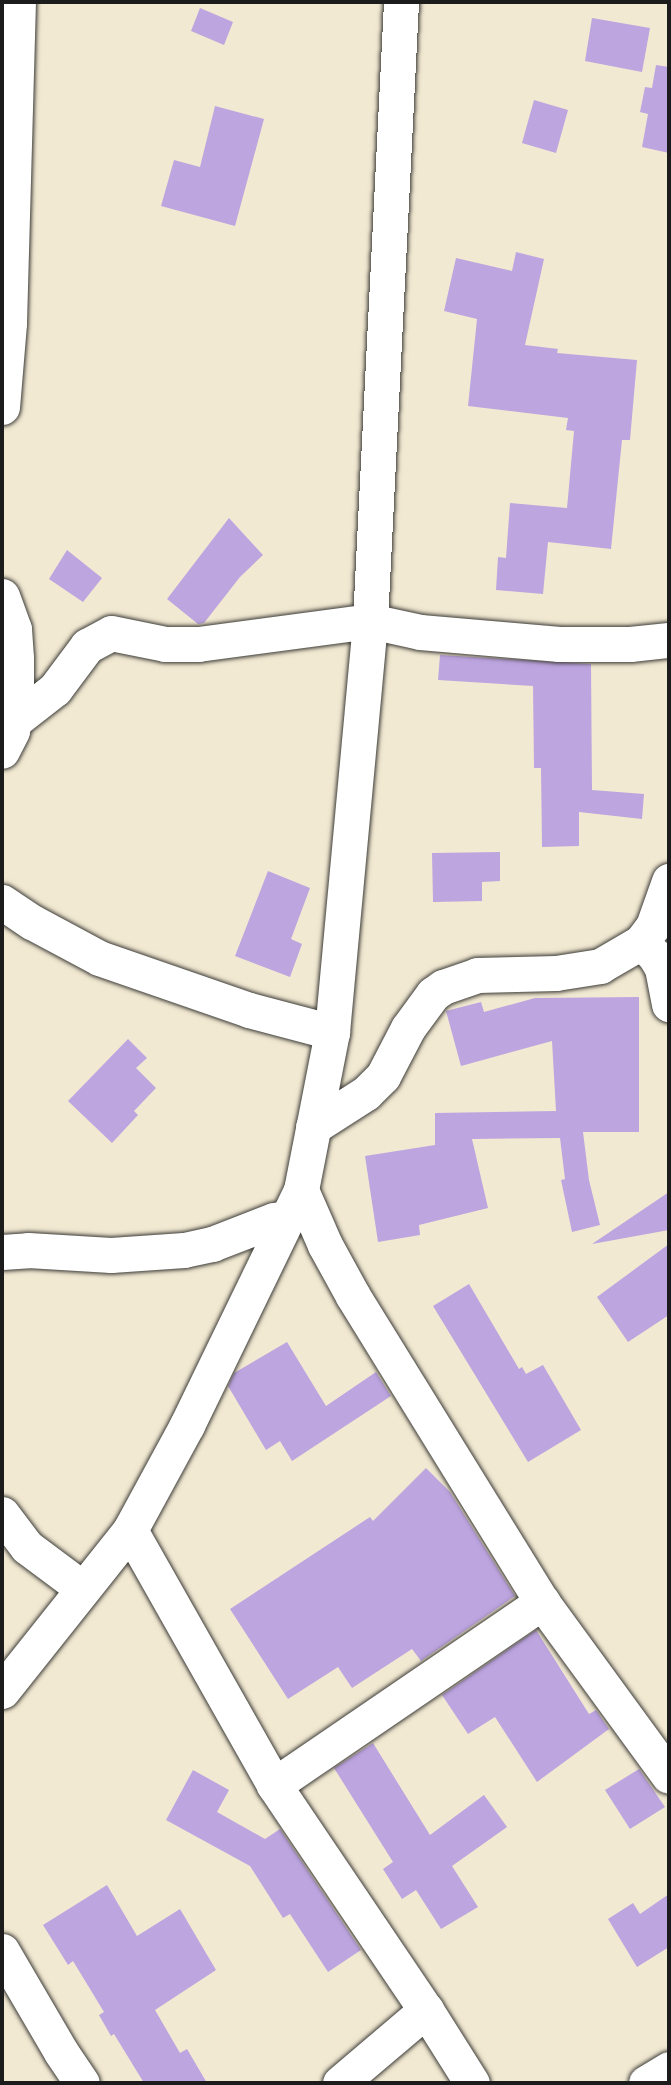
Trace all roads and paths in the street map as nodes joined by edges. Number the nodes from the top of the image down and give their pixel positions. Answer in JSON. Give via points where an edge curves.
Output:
{"nodes":[{"id":1,"x":18,"y":2,"type":"edge"},
{"id":2,"x":401,"y":2,"type":"edge"},
{"id":3,"x":2,"y":407,"type":"edge"},
{"id":4,"x":2,"y":596,"type":"edge"},
{"id":5,"x":370,"y":621,"type":"junction"},
{"id":6,"x":669,"y":640,"type":"edge"},
{"id":7,"x":8,"y":736,"type":"edge"},
{"id":8,"x":669,"y":881,"type":"edge"},
{"id":9,"x":2,"y":902,"type":"edge"},
{"id":10,"x":641,"y":942,"type":"junction"},
{"id":11,"x":669,"y":1004,"type":"edge"},
{"id":12,"x":332,"y":1032,"type":"junction"},
{"id":13,"x":313,"y":1127,"type":"junction"},
{"id":14,"x":294,"y":1204,"type":"junction"},
{"id":15,"x":2,"y":1252,"type":"edge"},
{"id":16,"x":2,"y":1514,"type":"edge"},
{"id":17,"x":130,"y":1530,"type":"junction"},
{"id":18,"x":82,"y":1588,"type":"junction"},
{"id":19,"x":542,"y":1602,"type":"junction"},
{"id":20,"x":2,"y":1691,"type":"edge"},
{"id":21,"x":669,"y":1776,"type":"edge"},
{"id":22,"x":274,"y":1785,"type":"junction"},
{"id":23,"x":2,"y":1951,"type":"edge"},
{"id":24,"x":426,"y":2010,"type":"junction"},
{"id":25,"x":669,"y":2069,"type":"edge"},
{"id":26,"x":82,"y":2083,"type":"edge"},
{"id":27,"x":340,"y":2083,"type":"edge"},
{"id":28,"x":471,"y":2083,"type":"edge"},
{"id":29,"x":646,"y":2083,"type":"edge"}],
"edges":[{"from":1,"to":3,"type":"street","via":[[10,311]]},
{"from":2,"to":5,"type":"street"},
{"from":4,"to":7,"type":"street","via":[[14,629]]},
{"from":5,"to":6,"type":"street","via":[[420,632],[559,645]]},
{"from":5,"to":7,"type":"street","via":[[198,645],[165,644],[111,633],[87,646],[55,689]]},
{"from":5,"to":12,"type":"street"},
{"from":8,"to":10,"type":"street","via":[[653,926]]},
{"from":9,"to":12,"type":"street","via":[[99,958],[249,1010]]},
{"from":10,"to":11,"type":"street","via":[[662,968]]},
{"from":10,"to":13,"type":"street","via":[[600,967],[477,975],[453,981],[433,994],[408,1028],[383,1076],[366,1093]]},
{"from":12,"to":13,"type":"street"},
{"from":13,"to":14,"type":"street"},
{"from":14,"to":15,"type":"street","via":[[274,1220],[184,1250],[111,1255]]},
{"from":14,"to":17,"type":"street","via":[[187,1425]]},
{"from":14,"to":19,"type":"street","via":[[325,1245]]},
{"from":16,"to":18,"type":"street","via":[[27,1547]]},
{"from":17,"to":18,"type":"street"},
{"from":17,"to":22,"type":"street"},
{"from":18,"to":20,"type":"street"},
{"from":19,"to":21,"type":"street"},
{"from":19,"to":22,"type":"street"},
{"from":22,"to":24,"type":"street"},
{"from":23,"to":26,"type":"street"},
{"from":24,"to":27,"type":"street"},
{"from":24,"to":28,"type":"street"},
{"from":25,"to":29,"type":"street"}]}
